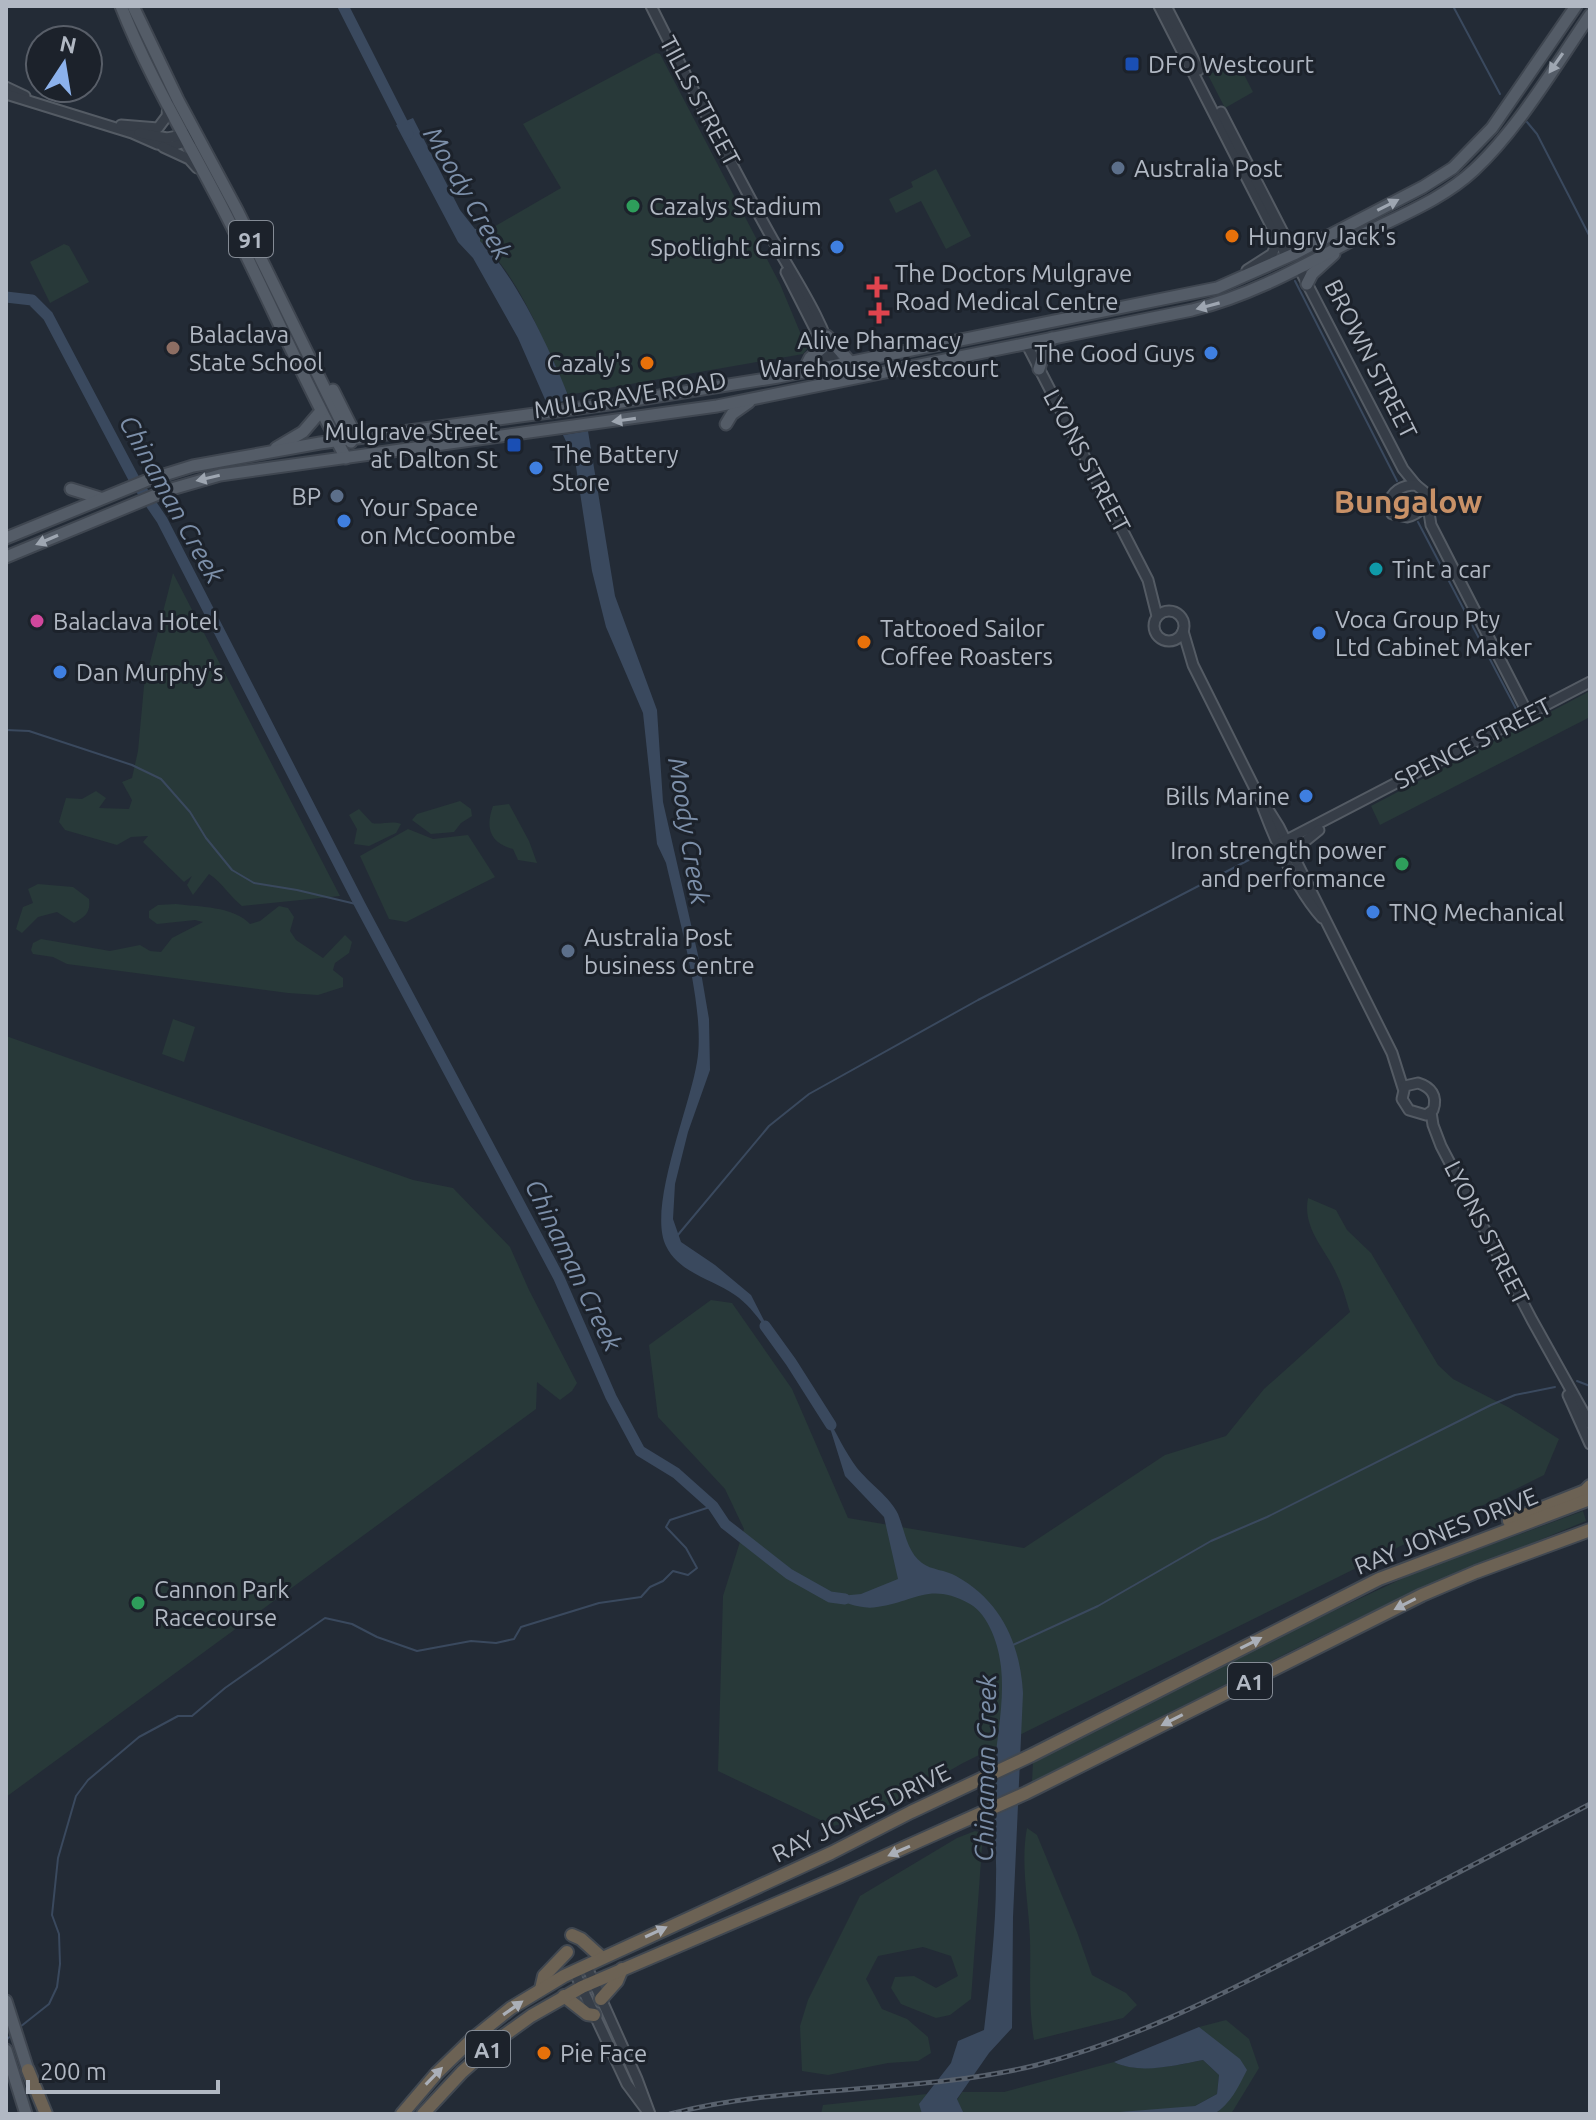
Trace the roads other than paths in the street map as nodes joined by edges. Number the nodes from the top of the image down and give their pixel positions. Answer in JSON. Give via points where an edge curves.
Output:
{"nodes":[{"id":1,"x":121,"y":6,"type":"edge"},
{"id":2,"x":133,"y":6,"type":"edge"},
{"id":3,"x":651,"y":6,"type":"edge"},
{"id":4,"x":1159,"y":6,"type":"edge"},
{"id":5,"x":1166,"y":6,"type":"edge"},
{"id":6,"x":1576,"y":6,"type":"edge"},
{"id":7,"x":1590,"y":15,"type":"edge"},
{"id":8,"x":6,"y":87,"type":"edge"},
{"id":9,"x":24,"y":96,"type":"edge"},
{"id":10,"x":168,"y":103,"type":"junction"},
{"id":11,"x":42,"y":104,"type":"edge"},
{"id":12,"x":98,"y":122,"type":"junction"},
{"id":13,"x":132,"y":133,"type":"junction"},
{"id":14,"x":192,"y":136,"type":"junction"},
{"id":15,"x":157,"y":144,"type":"junction"},
{"id":16,"x":221,"y":205,"type":"junction"},
{"id":17,"x":1278,"y":241,"type":"junction"},
{"id":18,"x":1346,"y":243,"type":"junction"},
{"id":19,"x":1290,"y":255,"type":"junction"},
{"id":20,"x":1299,"y":268,"type":"junction"},
{"id":21,"x":1229,"y":284,"type":"junction"},
{"id":22,"x":1307,"y":284,"type":"junction"},
{"id":23,"x":1021,"y":329,"type":"junction"},
{"id":24,"x":1052,"y":338,"type":"junction"},
{"id":25,"x":824,"y":342,"type":"junction"},
{"id":26,"x":1026,"y":343,"type":"junction"},
{"id":27,"x":850,"y":362,"type":"junction"},
{"id":28,"x":831,"y":366,"type":"junction"},
{"id":29,"x":1039,"y":369,"type":"junction"},
{"id":30,"x":317,"y":372,"type":"junction"},
{"id":31,"x":803,"y":372,"type":"junction"},
{"id":32,"x":835,"y":381,"type":"junction"},
{"id":33,"x":708,"y":388,"type":"junction"},
{"id":34,"x":756,"y":398,"type":"junction"},
{"id":35,"x":717,"y":406,"type":"junction"},
{"id":36,"x":321,"y":411,"type":"junction"},
{"id":37,"x":726,"y":424,"type":"dead end"},
{"id":38,"x":364,"y":437,"type":"junction"},
{"id":39,"x":343,"y":440,"type":"junction"},
{"id":40,"x":268,"y":452,"type":"junction"},
{"id":41,"x":360,"y":456,"type":"junction"},
{"id":42,"x":346,"y":458,"type":"junction"},
{"id":43,"x":1403,"y":469,"type":"junction"},
{"id":44,"x":1416,"y":485,"type":"junction"},
{"id":45,"x":1401,"y":488,"type":"junction"},
{"id":46,"x":71,"y":489,"type":"dead end"},
{"id":47,"x":100,"y":498,"type":"junction"},
{"id":48,"x":1427,"y":500,"type":"junction"},
{"id":49,"x":1416,"y":514,"type":"junction"},
{"id":50,"x":1431,"y":525,"type":"junction"},
{"id":51,"x":6,"y":538,"type":"edge"},
{"id":52,"x":6,"y":557,"type":"edge"},
{"id":53,"x":1148,"y":580,"type":"junction"},
{"id":54,"x":1172,"y":611,"type":"junction"},
{"id":55,"x":1157,"y":616,"type":"junction"},
{"id":56,"x":1183,"y":631,"type":"junction"},
{"id":57,"x":1171,"y":641,"type":"junction"},
{"id":58,"x":1193,"y":665,"type":"junction"},
{"id":59,"x":1590,"y":682,"type":"edge"},
{"id":60,"x":1528,"y":714,"type":"junction"},
{"id":61,"x":1256,"y":790,"type":"junction"},
{"id":62,"x":1356,"y":804,"type":"junction"},
{"id":63,"x":1267,"y":807,"type":"junction"},
{"id":64,"x":1319,"y":830,"type":"junction"},
{"id":65,"x":1303,"y":832,"type":"junction"},
{"id":66,"x":1284,"y":845,"type":"junction"},
{"id":67,"x":1296,"y":861,"type":"junction"},
{"id":68,"x":1325,"y":923,"type":"junction"},
{"id":69,"x":1392,"y":1053,"type":"junction"},
{"id":70,"x":1416,"y":1083,"type":"junction"},
{"id":71,"x":1403,"y":1088,"type":"junction"},
{"id":72,"x":1431,"y":1112,"type":"junction"},
{"id":73,"x":1416,"y":1113,"type":"junction"},
{"id":74,"x":1441,"y":1146,"type":"junction"},
{"id":75,"x":1532,"y":1320,"type":"junction"},
{"id":76,"x":1590,"y":1424,"type":"edge"},
{"id":77,"x":1590,"y":1444,"type":"edge"},
{"id":78,"x":1590,"y":1486,"type":"edge"},
{"id":79,"x":1590,"y":1499,"type":"edge"},
{"id":80,"x":1590,"y":1530,"type":"edge"},
{"id":81,"x":1590,"y":1538,"type":"edge"},
{"id":82,"x":1453,"y":1549,"type":"junction"},
{"id":83,"x":1476,"y":1572,"type":"junction"},
{"id":84,"x":572,"y":1935,"type":"dead end"},
{"id":85,"x":567,"y":1952,"type":"dead end"},
{"id":86,"x":601,"y":1957,"type":"junction"},
{"id":87,"x":580,"y":1968,"type":"junction"},
{"id":88,"x":622,"y":1969,"type":"junction"},
{"id":89,"x":587,"y":1984,"type":"junction"},
{"id":90,"x":541,"y":1989,"type":"junction"},
{"id":91,"x":564,"y":1996,"type":"junction"},
{"id":92,"x":601,"y":1999,"type":"junction"},
{"id":93,"x":8,"y":2007,"type":"edge"},
{"id":94,"x":594,"y":2015,"type":"junction"},
{"id":95,"x":6,"y":2050,"type":"edge"},
{"id":96,"x":28,"y":2070,"type":"junction"},
{"id":97,"x":634,"y":2090,"type":"junction"},
{"id":98,"x":26,"y":2114,"type":"edge"},
{"id":99,"x":40,"y":2114,"type":"edge"},
{"id":100,"x":46,"y":2114,"type":"edge"},
{"id":101,"x":402,"y":2114,"type":"edge"},
{"id":102,"x":423,"y":2114,"type":"edge"},
{"id":103,"x":649,"y":2114,"type":"edge"}],
"edges":[{"from":1,"to":10,"type":"main road","number":"91"},
{"from":2,"to":14,"type":"main road","number":"91"},
{"from":3,"to":25,"type":"street","name":"TILLS STREET"},
{"from":4,"to":17,"type":"street","name":"BROWN STREET"},
{"from":5,"to":19,"type":"street","name":"BROWN STREET"},
{"from":19,"to":6,"type":"main road","name":"MULGRAVE ROAD","one_way":true,"via":[[1423,187],[1464,159],[1497,122]]},
{"from":7,"to":18,"type":"main road","name":"MULGRAVE ROAD","one_way":true,"via":[[1505,136],[1473,171],[1438,196]]},
{"from":8,"to":9,"type":"street"},
{"from":10,"to":12,"type":"street","via":[[158,128]]},
{"from":10,"to":14,"type":"main road","number":"91"},
{"from":11,"to":12,"type":"street"},
{"from":12,"to":13,"type":"street"},
{"from":13,"to":14,"type":"street"},
{"from":13,"to":15,"type":"street"},
{"from":14,"to":15,"type":"street","via":[[172,146]]},
{"from":14,"to":16,"type":"main road","number":"91"},
{"from":14,"to":30,"type":"main road","number":"91"},
{"from":15,"to":16,"type":"street","via":[[192,161]]},
{"from":16,"to":36,"type":"main road","number":"91"},
{"from":17,"to":19,"type":"street","name":"BROWN STREET"},
{"from":17,"to":21,"type":"street","via":[[1268,258]]},
{"from":18,"to":20,"type":"main road","name":"MULGRAVE ROAD"},
{"from":18,"to":22,"type":"main road"},
{"from":19,"to":20,"type":"main road","name":"BROWN STREET"},
{"from":19,"to":21,"type":"main road","name":"MULGRAVE ROAD"},
{"from":20,"to":22,"type":"street","name":"BROWN STREET"},
{"from":20,"to":24,"type":"main road","name":"MULGRAVE ROAD","one_way":true,"via":[[1221,302]]},
{"from":21,"to":23,"type":"main road","name":"MULGRAVE ROAD"},
{"from":22,"to":43,"type":"street","name":"BROWN STREET"},
{"from":23,"to":26,"type":"main road"},
{"from":23,"to":27,"type":"main road","name":"MULGRAVE ROAD"},
{"from":24,"to":26,"type":"main road","name":"MULGRAVE ROAD"},
{"from":24,"to":29,"type":"main road"},
{"from":25,"to":27,"type":"main road"},
{"from":25,"to":28,"type":"street","name":"TILLS STREET"},
{"from":25,"to":31,"type":"main road"},
{"from":26,"to":29,"type":"street","name":"LYONS STREET"},
{"from":26,"to":32,"type":"main road","name":"MULGRAVE ROAD"},
{"from":27,"to":28,"type":"main road","name":"MULGRAVE ROAD"},
{"from":28,"to":31,"type":"main road","name":"MULGRAVE ROAD"},
{"from":28,"to":32,"type":"main road"},
{"from":29,"to":53,"type":"street","name":"LYONS STREET"},
{"from":30,"to":38,"type":"main road","via":[[328,381],[352,428]]},
{"from":30,"to":39,"type":"main road","number":"91"},
{"from":31,"to":33,"type":"main road","name":"MULGRAVE ROAD"},
{"from":32,"to":34,"type":"main road","name":"MULGRAVE ROAD"},
{"from":33,"to":35,"type":"main road"},
{"from":33,"to":38,"type":"main road","name":"MULGRAVE ROAD"},
{"from":34,"to":35,"type":"main road","name":"MULGRAVE ROAD"},
{"from":34,"to":37,"type":"main road"},
{"from":35,"to":41,"type":"main road","name":"MULGRAVE ROAD","one_way":true},
{"from":36,"to":39,"type":"main road","number":"91"},
{"from":36,"to":40,"type":"main road","via":[[303,432]]},
{"from":38,"to":39,"type":"main road","name":"MULGRAVE ROAD"},
{"from":39,"to":40,"type":"main road","name":"MULGRAVE ROAD"},
{"from":39,"to":41,"type":"main road","number":"91"},
{"from":39,"to":42,"type":"main road","number":"91"},
{"from":40,"to":47,"type":"main road","name":"MULGRAVE ROAD","via":[[193,466]]},
{"from":41,"to":42,"type":"main road","name":"MULGRAVE ROAD"},
{"from":42,"to":52,"type":"main road","name":"MULGRAVE ROAD","one_way":true,"via":[[220,475],[140,501]]},
{"from":43,"to":44,"type":"street","name":"BROWN STREET"},
{"from":43,"to":45,"type":"street","name":"BROWN STREET"},
{"from":44,"to":45,"type":"street"},
{"from":44,"to":48,"type":"street"},
{"from":45,"to":49,"type":"street","via":[[1389,500],[1390,511],[1403,518]]},
{"from":46,"to":47,"type":"main road"},
{"from":47,"to":51,"type":"main road","name":"MULGRAVE ROAD"},
{"from":48,"to":49,"type":"street"},
{"from":48,"to":50,"type":"street"},
{"from":49,"to":50,"type":"street"},
{"from":50,"to":60,"type":"street"},
{"from":53,"to":54,"type":"street","name":"LYONS STREET"},
{"from":53,"to":55,"type":"street","name":"LYONS STREET"},
{"from":54,"to":55,"type":"street"},
{"from":54,"to":56,"type":"street","via":[[1182,618]]},
{"from":55,"to":57,"type":"street","via":[[1156,634]]},
{"from":56,"to":57,"type":"street"},
{"from":56,"to":58,"type":"street"},
{"from":57,"to":58,"type":"street"},
{"from":58,"to":61,"type":"street"},
{"from":59,"to":60,"type":"street","name":"SPENCE STREET"},
{"from":60,"to":62,"type":"street","name":"SPENCE STREET"},
{"from":61,"to":63,"type":"street"},
{"from":61,"to":66,"type":"street"},
{"from":62,"to":64,"type":"street","name":"SPENCE STREET"},
{"from":62,"to":65,"type":"street","name":"SPENCE STREET"},
{"from":63,"to":65,"type":"street","via":[[1285,828]]},
{"from":63,"to":66,"type":"street"},
{"from":64,"to":66,"type":"street","name":"SPENCE STREET"},
{"from":64,"to":67,"type":"street","via":[[1298,847]]},
{"from":65,"to":66,"type":"street","name":"SPENCE STREET"},
{"from":66,"to":67,"type":"street"},
{"from":66,"to":68,"type":"street","via":[[1308,901]]},
{"from":67,"to":68,"type":"street"},
{"from":68,"to":69,"type":"street"},
{"from":69,"to":70,"type":"street"},
{"from":69,"to":71,"type":"street"},
{"from":70,"to":71,"type":"street"},
{"from":70,"to":72,"type":"street","via":[[1433,1094]]},
{"from":71,"to":73,"type":"street","via":[[1403,1102]]},
{"from":72,"to":73,"type":"street"},
{"from":72,"to":74,"type":"street","name":"LYONS STREET"},
{"from":73,"to":74,"type":"street","name":"LYONS STREET"},
{"from":74,"to":75,"type":"street","name":"LYONS STREET"},
{"from":75,"to":76,"type":"street","name":"LYONS STREET"},
{"from":75,"to":77,"type":"street","name":"LYONS STREET"},
{"from":78,"to":82,"type":"highway"},
{"from":79,"to":82,"type":"highway","name":"RAY JONES DRIVE","number":"A1"},
{"from":80,"to":83,"type":"highway","name":"RAY JONES DRIVE","number":"A1"},
{"from":81,"to":83,"type":"highway"},
{"from":86,"to":82,"type":"highway","name":"RAY JONES DRIVE","number":"A1","one_way":true,"via":[[819,1859],[1379,1579]]},
{"from":83,"to":88,"type":"highway","name":"RAY JONES DRIVE","number":"A1","one_way":true,"via":[[1026,1793]]},
{"from":84,"to":86,"type":"highway"},
{"from":85,"to":90,"type":"highway","via":[[544,1976]]},
{"from":86,"to":87,"type":"highway","name":"RAY JONES DRIVE","number":"A1"},
{"from":87,"to":89,"type":"street"},
{"from":87,"to":90,"type":"highway","name":"RAY JONES DRIVE","number":"A1"},
{"from":88,"to":89,"type":"highway","name":"RAY JONES DRIVE","number":"A1"},
{"from":88,"to":92,"type":"highway"},
{"from":89,"to":91,"type":"highway","name":"RAY JONES DRIVE","number":"A1"},
{"from":89,"to":92,"type":"street"},
{"from":89,"to":94,"type":"street"},
{"from":101,"to":90,"type":"highway","name":"RAY JONES DRIVE","number":"A1","one_way":true,"via":[[459,2051]]},
{"from":91,"to":94,"type":"highway"},
{"from":91,"to":102,"type":"highway","name":"RAY JONES DRIVE","number":"A1","via":[[499,2039]]},
{"from":92,"to":97,"type":"street"},
{"from":93,"to":96,"type":"main road"},
{"from":94,"to":97,"type":"street"},
{"from":95,"to":98,"type":"main road"},
{"from":96,"to":99,"type":"highway"},
{"from":96,"to":100,"type":"highway"},
{"from":97,"to":103,"type":"street"}]}
